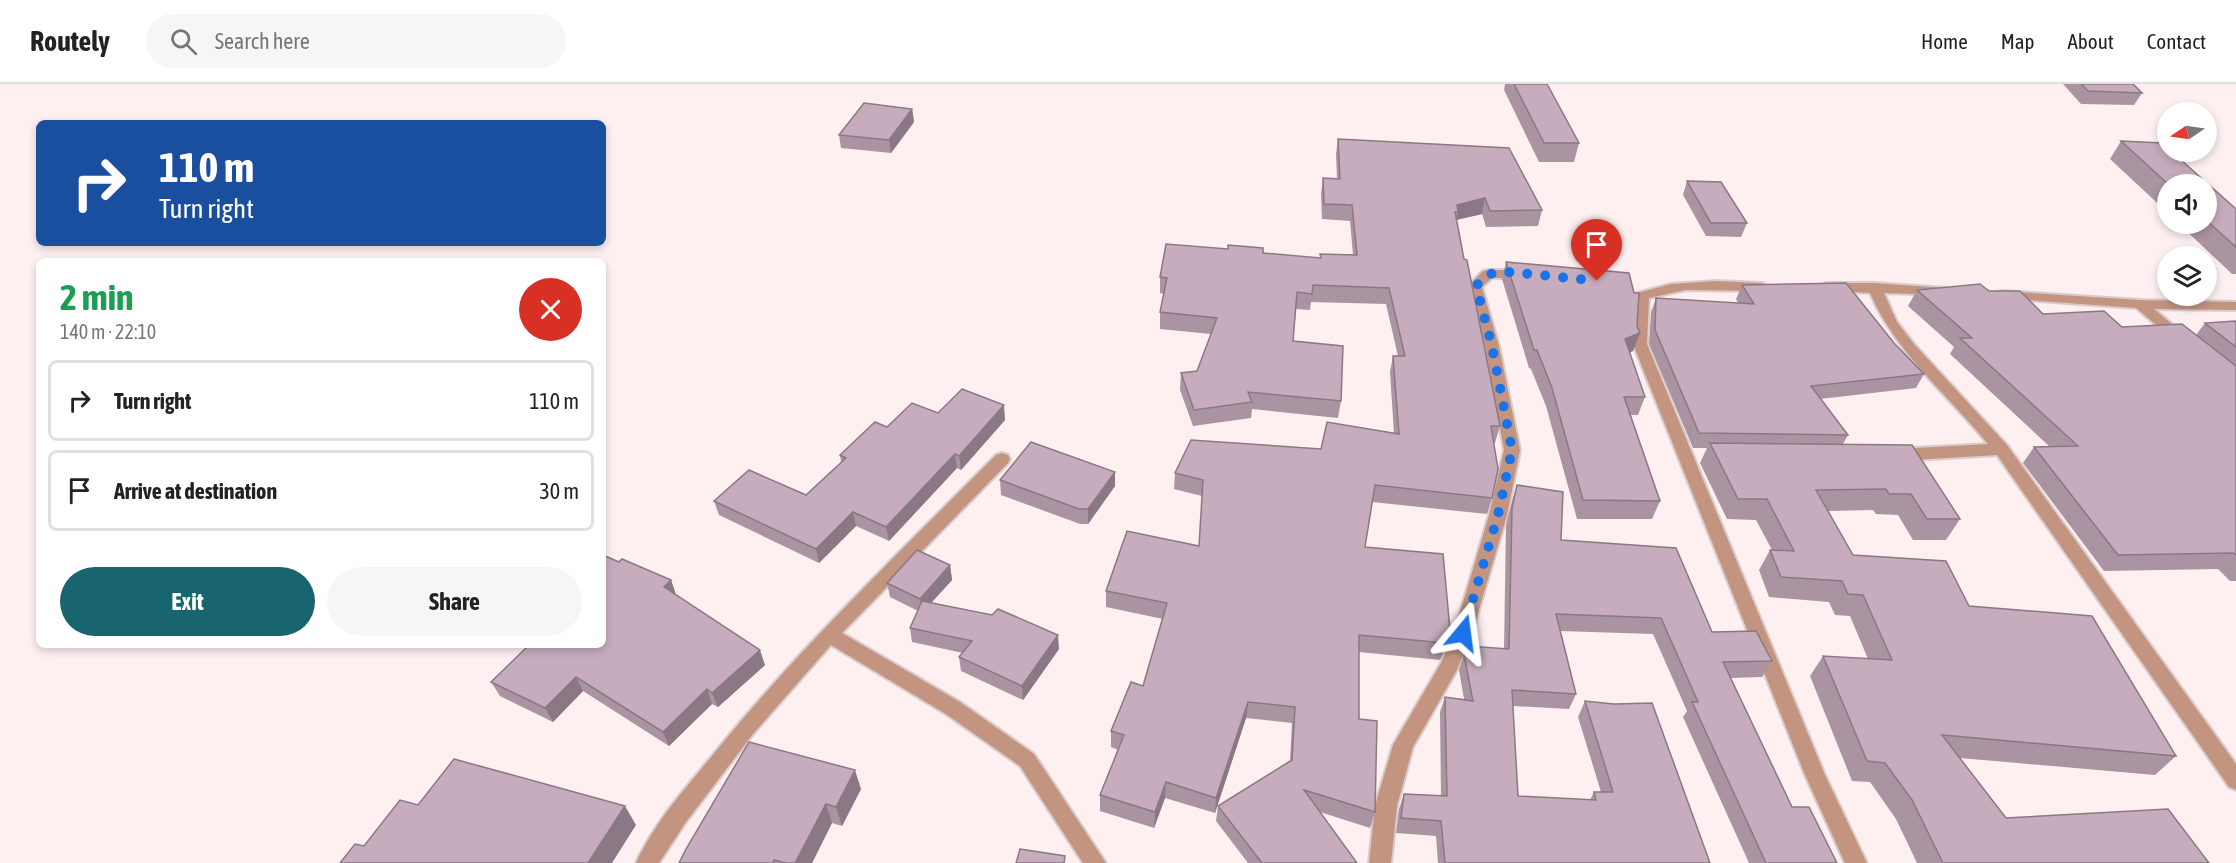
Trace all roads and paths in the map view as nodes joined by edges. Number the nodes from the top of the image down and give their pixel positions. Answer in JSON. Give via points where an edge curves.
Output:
{"nodes":[{"id":1,"x":1534,"y":275,"type":"edge"},
{"id":2,"x":1638,"y":286,"type":"dead end"},
{"id":3,"x":1771,"y":287,"type":"edge"},
{"id":4,"x":1816,"y":287,"type":"edge"},
{"id":5,"x":1874,"y":287,"type":"junction"},
{"id":6,"x":1661,"y":288,"type":"junction"},
{"id":7,"x":1955,"y":292,"type":"edge"},
{"id":8,"x":1989,"y":294,"type":"edge"},
{"id":9,"x":2140,"y":304,"type":"junction"},
{"id":10,"x":2236,"y":306,"type":"edge"},
{"id":11,"x":2192,"y":348,"type":"edge"},
{"id":12,"x":2001,"y":449,"type":"junction"},
{"id":13,"x":1685,"y":455,"type":"junction"},
{"id":14,"x":1708,"y":455,"type":"edge"},
{"id":15,"x":1883,"y":456,"type":"edge"},
{"id":16,"x":1002,"y":459,"type":"dead end"},
{"id":17,"x":829,"y":635,"type":"junction"},
{"id":18,"x":2236,"y":781,"type":"edge"},
{"id":19,"x":647,"y":863,"type":"edge"},
{"id":20,"x":1095,"y":863,"type":"edge"},
{"id":21,"x":1380,"y":863,"type":"edge"},
{"id":22,"x":1856,"y":863,"type":"edge"}],
"edges":[{"from":1,"to":21,"type":"street","via":[[1488,274],[1476,286],[1512,450],[1498,515],[1463,633],[1450,665],[1402,745],[1386,806]]},
{"from":2,"to":6,"type":"street"},
{"from":3,"to":6,"type":"street"},
{"from":4,"to":5,"type":"street"},
{"from":5,"to":7,"type":"street"},
{"from":5,"to":12,"type":"street","via":[[1895,330]]},
{"from":6,"to":13,"type":"street","via":[[1642,296],[1640,344]]},
{"from":8,"to":9,"type":"street"},
{"from":9,"to":10,"type":"street"},
{"from":9,"to":11,"type":"street"},
{"from":12,"to":15,"type":"street"},
{"from":12,"to":18,"type":"street"},
{"from":13,"to":14,"type":"street"},
{"from":13,"to":22,"type":"street","via":[[1815,775]]},
{"from":16,"to":17,"type":"street"},
{"from":17,"to":19,"type":"street","via":[[749,722],[660,839]]},
{"from":17,"to":20,"type":"street","via":[[953,708],[1027,760]]}]}
